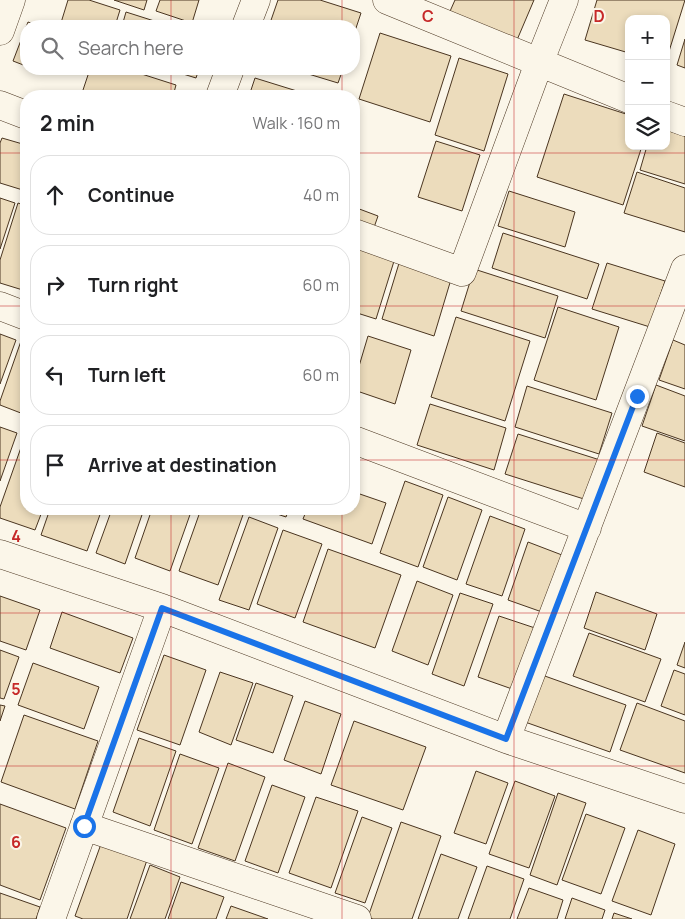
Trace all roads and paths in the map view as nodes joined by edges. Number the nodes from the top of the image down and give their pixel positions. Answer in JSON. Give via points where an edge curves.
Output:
{"nodes":[{"id":1,"x":11,"y":0,"type":"edge"},
{"id":2,"x":256,"y":0,"type":"edge"},
{"id":3,"x":387,"y":0,"type":"edge"},
{"id":4,"x":564,"y":0,"type":"edge"},
{"id":5,"x":248,"y":20,"type":"edge"},
{"id":6,"x":0,"y":31,"type":"edge"},
{"id":7,"x":539,"y":63,"type":"junction"},
{"id":8,"x":228,"y":75,"type":"edge"},
{"id":9,"x":222,"y":90,"type":"edge"},
{"id":10,"x":625,"y":97,"type":"edge"},
{"id":11,"x":0,"y":105,"type":"edge"},
{"id":12,"x":20,"y":113,"type":"edge"},
{"id":13,"x":670,"y":116,"type":"edge"},
{"id":14,"x":685,"y":122,"type":"edge"},
{"id":15,"x":360,"y":235,"type":"edge"},
{"id":16,"x":685,"y":269,"type":"edge"},
{"id":17,"x":0,"y":306,"type":"edge"},
{"id":18,"x":20,"y":314,"type":"edge"},
{"id":19,"x":360,"y":442,"type":"edge"},
{"id":20,"x":587,"y":528,"type":"junction"},
{"id":21,"x":0,"y":554,"type":"edge"},
{"id":22,"x":162,"y":608,"type":"junction"},
{"id":23,"x":506,"y":739,"type":"junction"},
{"id":24,"x":685,"y":799,"type":"edge"},
{"id":25,"x":84,"y":826,"type":"junction"},
{"id":26,"x":51,"y":919,"type":"edge"},
{"id":27,"x":357,"y":919,"type":"edge"}],
"edges":[{"from":1,"to":6,"type":"street"},
{"from":2,"to":5,"type":"street"},
{"from":3,"to":7,"type":"street"},
{"from":4,"to":7,"type":"street"},
{"from":7,"to":10,"type":"street"},
{"from":7,"to":15,"type":"street","via":[[462,272]]},
{"from":8,"to":9,"type":"street"},
{"from":11,"to":12,"type":"street"},
{"from":13,"to":14,"type":"street"},
{"from":16,"to":20,"type":"street"},
{"from":17,"to":18,"type":"street"},
{"from":19,"to":20,"type":"street"},
{"from":20,"to":23,"type":"street"},
{"from":21,"to":22,"type":"street"},
{"from":22,"to":23,"type":"street"},
{"from":22,"to":25,"type":"street"},
{"from":23,"to":24,"type":"street"},
{"from":25,"to":26,"type":"street"},
{"from":25,"to":27,"type":"street"}]}
